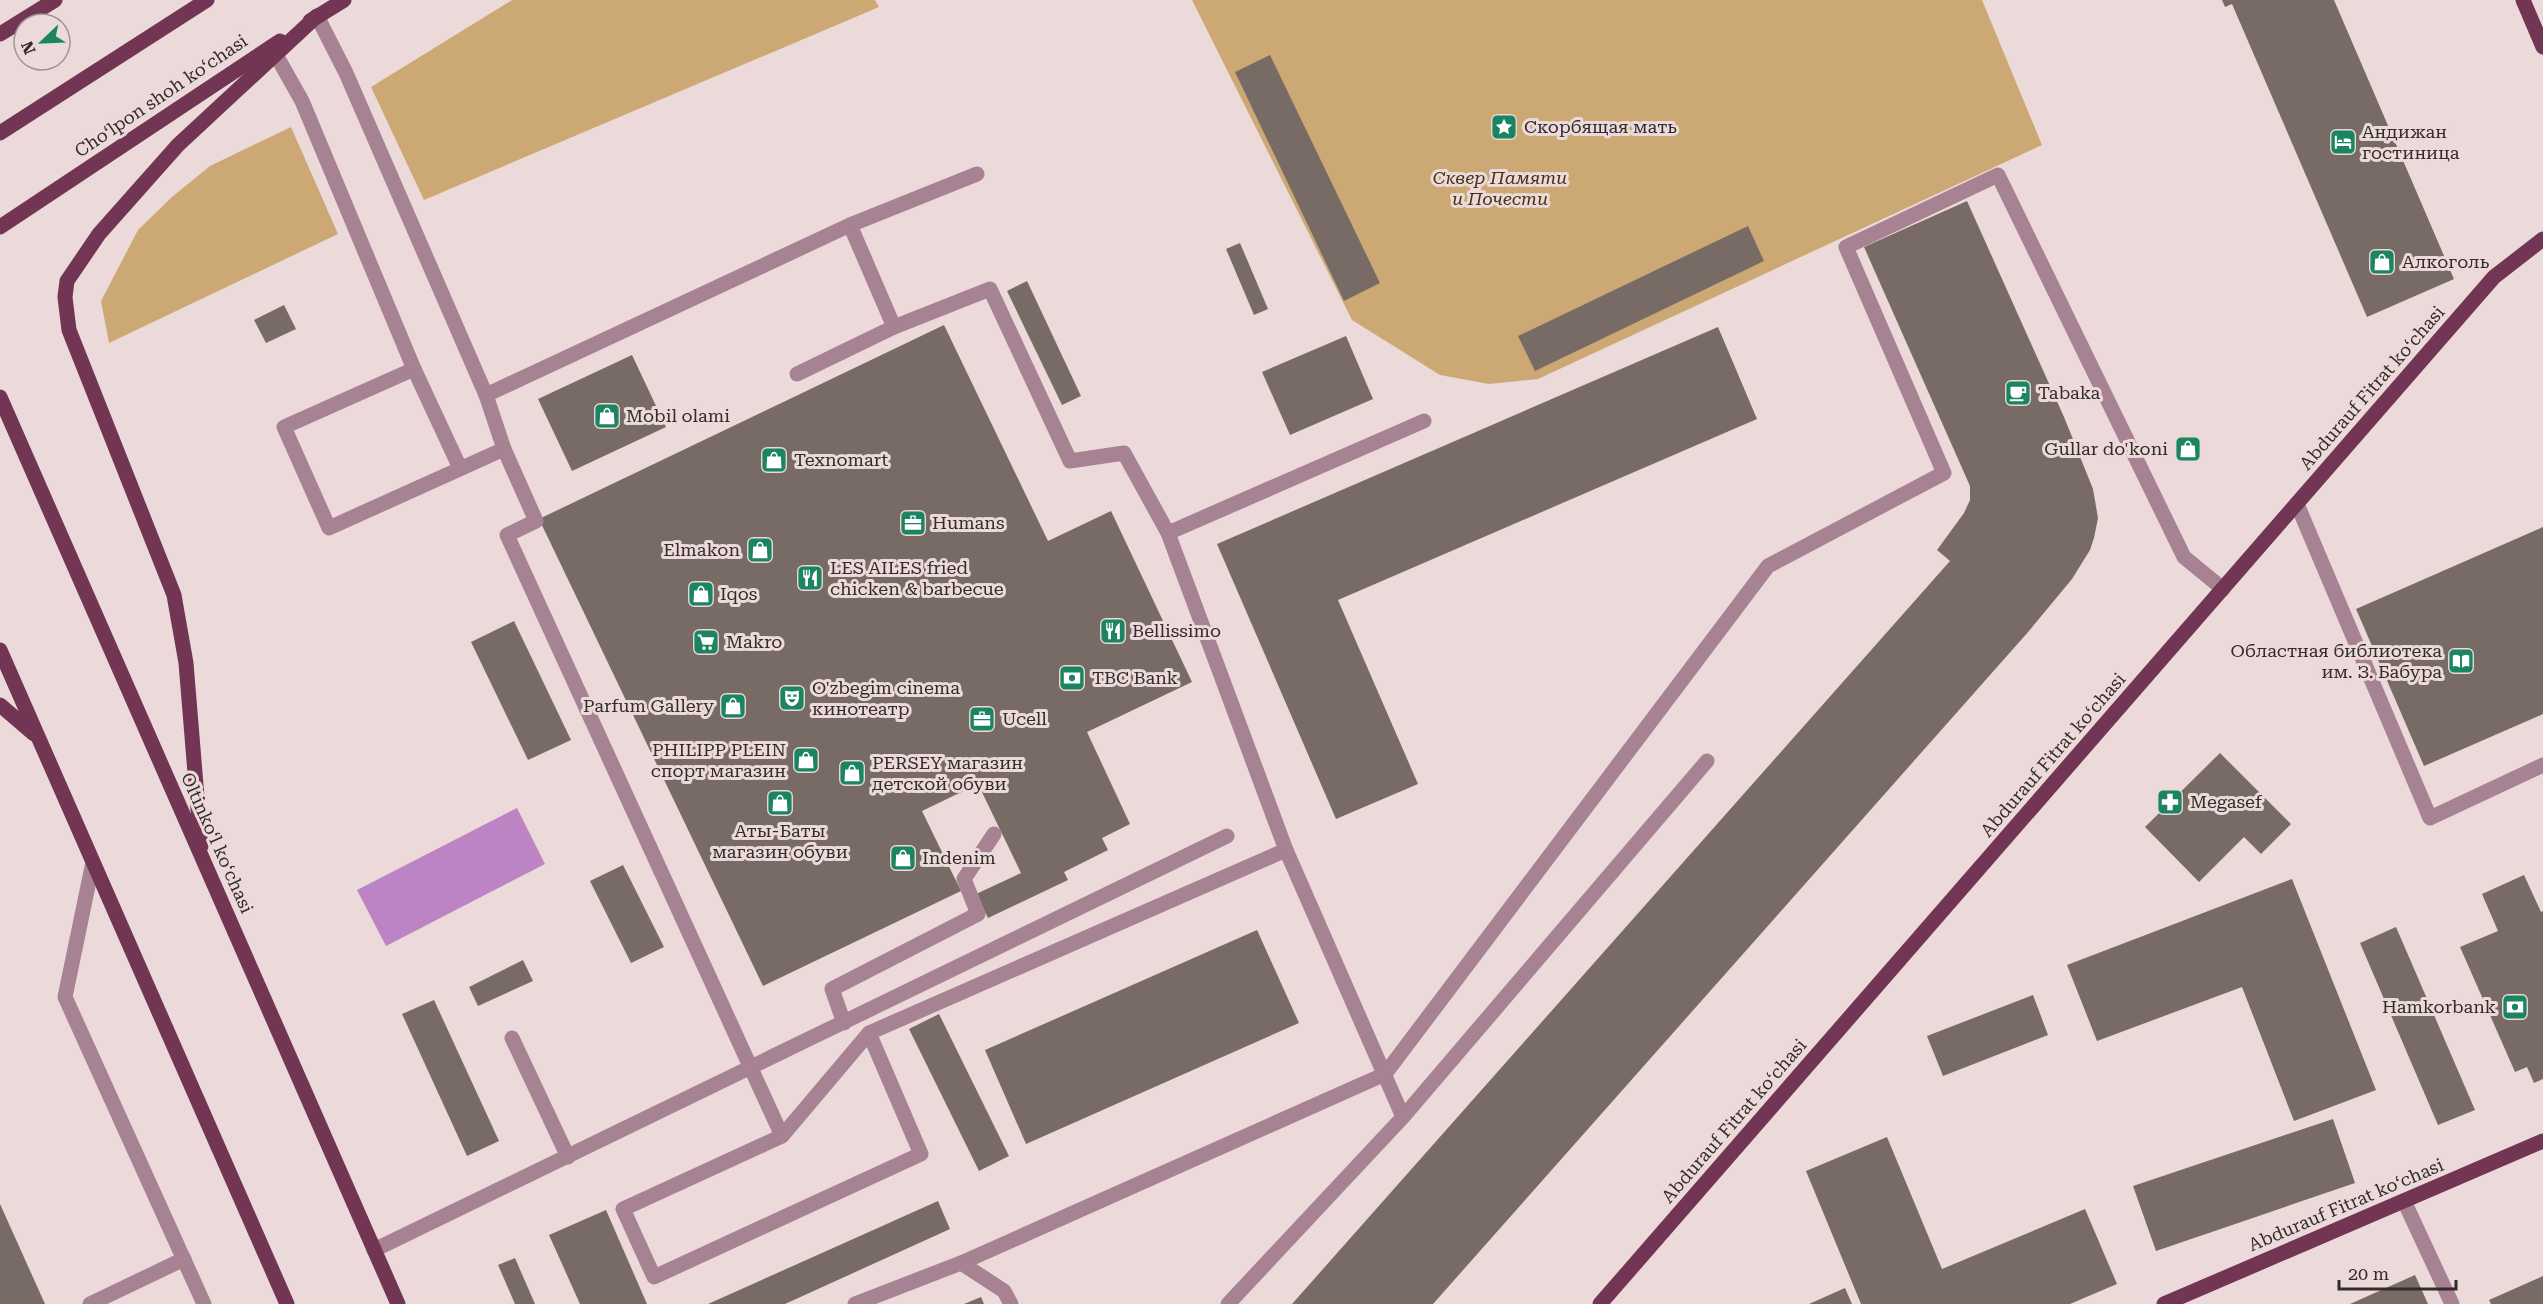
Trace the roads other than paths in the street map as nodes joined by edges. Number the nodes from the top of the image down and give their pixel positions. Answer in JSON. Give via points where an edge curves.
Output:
{"nodes":[{"id":1,"x":56,"y":0,"type":"edge"},
{"id":2,"x":207,"y":0,"type":"edge"},
{"id":3,"x":344,"y":0,"type":"edge"},
{"id":4,"x":2523,"y":0,"type":"edge"},
{"id":5,"x":317,"y":16,"type":"junction"},
{"id":6,"x":0,"y":34,"type":"edge"},
{"id":7,"x":2543,"y":46,"type":"edge"},
{"id":8,"x":276,"y":55,"type":"junction"},
{"id":9,"x":0,"y":133,"type":"edge"},
{"id":10,"x":977,"y":174,"type":"dead end"},
{"id":11,"x":850,"y":225,"type":"junction"},
{"id":12,"x":0,"y":226,"type":"edge"},
{"id":13,"x":2543,"y":239,"type":"edge"},
{"id":14,"x":894,"y":327,"type":"junction"},
{"id":15,"x":414,"y":369,"type":"junction"},
{"id":16,"x":797,"y":374,"type":"dead end"},
{"id":17,"x":486,"y":395,"type":"junction"},
{"id":18,"x":0,"y":397,"type":"edge"},
{"id":19,"x":1424,"y":421,"type":"dead end"},
{"id":20,"x":504,"y":449,"type":"junction"},
{"id":21,"x":460,"y":468,"type":"junction"},
{"id":22,"x":2297,"y":504,"type":"junction"},
{"id":23,"x":1168,"y":534,"type":"junction"},
{"id":24,"x":2223,"y":589,"type":"junction"},
{"id":25,"x":0,"y":650,"type":"edge"},
{"id":26,"x":0,"y":705,"type":"edge"},
{"id":27,"x":39,"y":738,"type":"junction"},
{"id":28,"x":1707,"y":761,"type":"dead end"},
{"id":29,"x":2543,"y":765,"type":"edge"},
{"id":30,"x":994,"y":834,"type":"dead end"},
{"id":31,"x":1227,"y":836,"type":"dead end"},
{"id":32,"x":1286,"y":850,"type":"junction"},
{"id":33,"x":202,"y":858,"type":"junction"},
{"id":34,"x":93,"y":862,"type":"junction"},
{"id":35,"x":844,"y":1023,"type":"junction"},
{"id":36,"x":869,"y":1032,"type":"junction"},
{"id":37,"x":512,"y":1038,"type":"dead end"},
{"id":38,"x":750,"y":1068,"type":"junction"},
{"id":39,"x":1385,"y":1074,"type":"junction"},
{"id":40,"x":1402,"y":1117,"type":"junction"},
{"id":41,"x":782,"y":1136,"type":"junction"},
{"id":42,"x":2543,"y":1141,"type":"edge"},
{"id":43,"x":568,"y":1157,"type":"junction"},
{"id":44,"x":2404,"y":1201,"type":"junction"},
{"id":45,"x":374,"y":1250,"type":"junction"},
{"id":46,"x":184,"y":1259,"type":"junction"},
{"id":47,"x":961,"y":1263,"type":"junction"},
{"id":48,"x":90,"y":1304,"type":"edge"},
{"id":49,"x":204,"y":1304,"type":"edge"},
{"id":50,"x":287,"y":1304,"type":"edge"},
{"id":51,"x":398,"y":1304,"type":"edge"},
{"id":52,"x":855,"y":1304,"type":"edge"},
{"id":53,"x":1011,"y":1304,"type":"edge"},
{"id":54,"x":1228,"y":1304,"type":"edge"},
{"id":55,"x":1600,"y":1304,"type":"edge"},
{"id":56,"x":2164,"y":1304,"type":"edge"},
{"id":57,"x":2452,"y":1304,"type":"edge"}],
"edges":[{"from":1,"to":6,"type":"main road"},
{"from":2,"to":9,"type":"main road"},
{"from":3,"to":5,"type":"main road","name":"Choʻlpon shoh koʻchasi"},
{"from":4,"to":7,"type":"main road"},
{"from":5,"to":8,"type":"main road"},
{"from":5,"to":12,"type":"main road","name":"Choʻlpon shoh koʻchasi"},
{"from":5,"to":17,"type":"lane","via":[[346,73]]},
{"from":8,"to":15,"type":"lane","via":[[302,101]]},
{"from":8,"to":33,"type":"main road","via":[[178,146],[99,234],[67,281],[65,297],[69,330],[174,595],[186,663]]},
{"from":10,"to":11,"type":"lane"},
{"from":11,"to":14,"type":"lane"},
{"from":11,"to":17,"type":"lane"},
{"from":13,"to":22,"type":"main road","name":"Abdurauf Fitrat koʻchasi","via":[[2494,278]]},
{"from":14,"to":16,"type":"lane"},
{"from":14,"to":23,"type":"lane","via":[[990,289],[1070,461],[1124,453]]},
{"from":15,"to":21,"type":"lane"},
{"from":15,"to":21,"type":"lane","via":[[284,427],[329,528]]},
{"from":17,"to":20,"type":"lane"},
{"from":18,"to":33,"type":"main road","name":"Oltinkoʻl koʻchasi"},
{"from":19,"to":23,"type":"lane"},
{"from":20,"to":21,"type":"lane"},
{"from":20,"to":38,"type":"lane","via":[[536,521],[507,535]]},
{"from":22,"to":24,"type":"main road","name":"Abdurauf Fitrat koʻchasi"},
{"from":22,"to":29,"type":"lane","via":[[2430,818]]},
{"from":23,"to":32,"type":"lane"},
{"from":24,"to":39,"type":"lane","via":[[2184,557],[1998,175],[1846,247],[1944,473],[1768,566]]},
{"from":24,"to":55,"type":"main road","name":"Abdurauf Fitrat koʻchasi"},
{"from":25,"to":27,"type":"main road"},
{"from":26,"to":27,"type":"main road"},
{"from":27,"to":34,"type":"main road"},
{"from":28,"to":40,"type":"lane"},
{"from":30,"to":35,"type":"lane","via":[[964,879],[978,914],[832,989]]},
{"from":31,"to":35,"type":"lane"},
{"from":32,"to":36,"type":"lane"},
{"from":32,"to":39,"type":"lane"},
{"from":33,"to":45,"type":"main road","name":"Oltinkoʻl koʻchasi"},
{"from":34,"to":46,"type":"lane","via":[[65,997]]},
{"from":34,"to":50,"type":"main road"},
{"from":35,"to":38,"type":"lane"},
{"from":36,"to":41,"type":"lane"},
{"from":36,"to":41,"type":"lane","via":[[921,1154],[654,1277],[623,1209]]},
{"from":37,"to":43,"type":"lane"},
{"from":38,"to":41,"type":"lane"},
{"from":38,"to":43,"type":"lane"},
{"from":39,"to":40,"type":"lane"},
{"from":39,"to":47,"type":"lane"},
{"from":40,"to":54,"type":"lane"},
{"from":42,"to":44,"type":"main road","name":"Abdurauf Fitrat koʻchasi"},
{"from":43,"to":45,"type":"lane"},
{"from":44,"to":56,"type":"main road","name":"Abdurauf Fitrat koʻchasi"},
{"from":44,"to":57,"type":"lane"},
{"from":45,"to":51,"type":"main road","name":"Oltinkoʻl koʻchasi"},
{"from":46,"to":48,"type":"lane"},
{"from":46,"to":49,"type":"lane"},
{"from":47,"to":52,"type":"lane"},
{"from":47,"to":53,"type":"lane","via":[[1004,1291]]}]}
